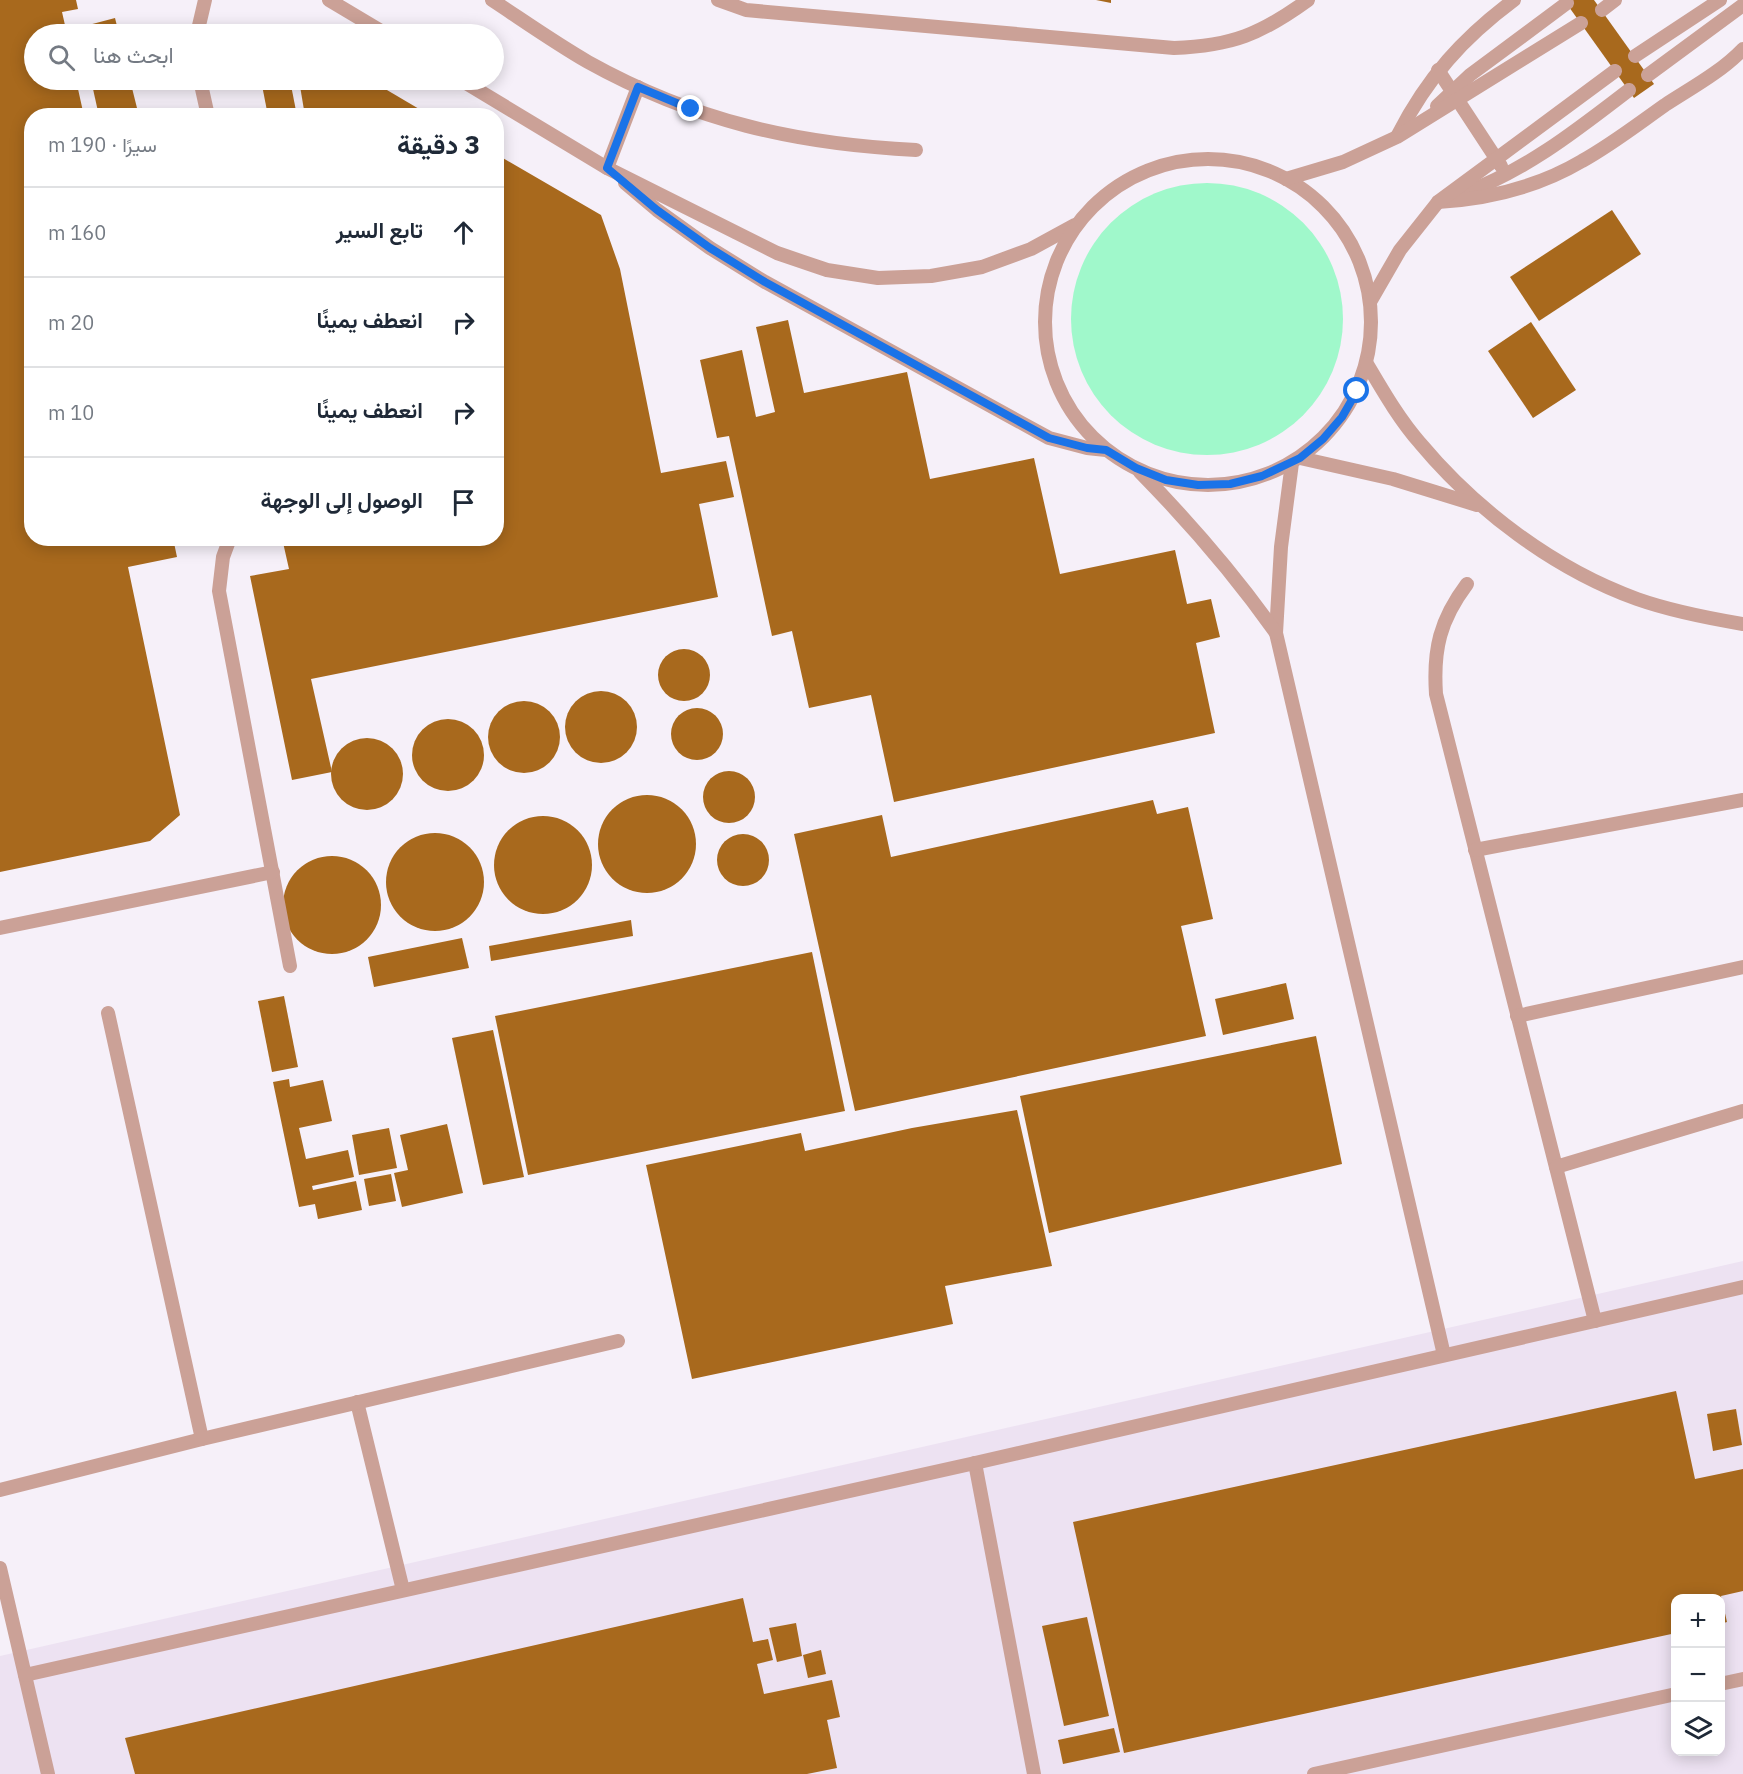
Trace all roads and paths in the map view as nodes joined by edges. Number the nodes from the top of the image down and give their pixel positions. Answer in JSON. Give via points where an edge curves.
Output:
{"nodes":[{"id":1,"x":205,"y":0,"type":"edge"},
{"id":2,"x":329,"y":0,"type":"edge"},
{"id":3,"x":492,"y":0,"type":"edge"},
{"id":4,"x":718,"y":0,"type":"edge"},
{"id":5,"x":1308,"y":0,"type":"edge"},
{"id":6,"x":1514,"y":0,"type":"edge"},
{"id":7,"x":1615,"y":0,"type":"edge"},
{"id":8,"x":1720,"y":0,"type":"edge"},
{"id":9,"x":1567,"y":3,"type":"dead end"},
{"id":10,"x":1743,"y":4,"type":"edge"},
{"id":11,"x":1602,"y":10,"type":"dead end"},
{"id":12,"x":1581,"y":23,"type":"dead end"},
{"id":13,"x":199,"y":24,"type":"edge"},
{"id":14,"x":369,"y":24,"type":"edge"},
{"id":15,"x":1743,"y":49,"type":"edge"},
{"id":16,"x":1635,"y":56,"type":"dead end"},
{"id":17,"x":1438,"y":70,"type":"junction"},
{"id":18,"x":1615,"y":71,"type":"dead end"},
{"id":19,"x":1648,"y":75,"type":"dead end"},
{"id":20,"x":638,"y":87,"type":"junction"},
{"id":21,"x":202,"y":90,"type":"edge"},
{"id":22,"x":477,"y":90,"type":"edge"},
{"id":23,"x":1629,"y":90,"type":"dead end"},
{"id":24,"x":1454,"y":94,"type":"junction"},
{"id":25,"x":206,"y":108,"type":"edge"},
{"id":26,"x":1397,"y":137,"type":"junction"},
{"id":27,"x":916,"y":150,"type":"dead end"},
{"id":28,"x":1497,"y":159,"type":"junction"},
{"id":29,"x":607,"y":168,"type":"junction"},
{"id":30,"x":1507,"y":175,"type":"junction"},
{"id":31,"x":1286,"y":179,"type":"junction"},
{"id":32,"x":1516,"y":189,"type":"junction"},
{"id":33,"x":1438,"y":202,"type":"junction"},
{"id":34,"x":1077,"y":224,"type":"junction"},
{"id":35,"x":1370,"y":302,"type":"junction"},
{"id":36,"x":1367,"y":364,"type":"junction"},
{"id":37,"x":1106,"y":450,"type":"junction"},
{"id":38,"x":1296,"y":460,"type":"junction"},
{"id":39,"x":1136,"y":468,"type":"junction"},
{"id":40,"x":1485,"y":508,"type":"junction"},
{"id":41,"x":227,"y":546,"type":"edge"},
{"id":42,"x":1467,"y":584,"type":"dead end"},
{"id":43,"x":1743,"y":624,"type":"edge"},
{"id":44,"x":1276,"y":633,"type":"junction"},
{"id":45,"x":1743,"y":800,"type":"edge"},
{"id":46,"x":1475,"y":850,"type":"junction"},
{"id":47,"x":273,"y":872,"type":"junction"},
{"id":48,"x":0,"y":928,"type":"edge"},
{"id":49,"x":290,"y":966,"type":"dead end"},
{"id":50,"x":1743,"y":967,"type":"edge"},
{"id":51,"x":108,"y":1013,"type":"dead end"},
{"id":52,"x":1517,"y":1016,"type":"junction"},
{"id":53,"x":1743,"y":1111,"type":"edge"},
{"id":54,"x":1556,"y":1167,"type":"junction"},
{"id":55,"x":1743,"y":1287,"type":"edge"},
{"id":56,"x":1595,"y":1321,"type":"junction"},
{"id":57,"x":618,"y":1341,"type":"dead end"},
{"id":58,"x":1444,"y":1355,"type":"junction"},
{"id":59,"x":357,"y":1402,"type":"junction"},
{"id":60,"x":202,"y":1439,"type":"junction"},
{"id":61,"x":975,"y":1463,"type":"junction"},
{"id":62,"x":0,"y":1490,"type":"edge"},
{"id":63,"x":0,"y":1568,"type":"edge"},
{"id":64,"x":403,"y":1590,"type":"junction"},
{"id":65,"x":25,"y":1675,"type":"junction"},
{"id":66,"x":1743,"y":1678,"type":"edge"},
{"id":67,"x":1725,"y":1683,"type":"edge"},
{"id":68,"x":1671,"y":1695,"type":"edge"},
{"id":69,"x":48,"y":1774,"type":"edge"},
{"id":70,"x":1034,"y":1774,"type":"edge"},
{"id":71,"x":1314,"y":1774,"type":"edge"}],
"edges":[{"from":1,"to":13,"type":"lane"},
{"from":2,"to":14,"type":"lane"},
{"from":3,"to":20,"type":"lane","via":[[587,61]]},
{"from":4,"to":5,"type":"lane","via":[[746,10],[1174,48],[1220,45],[1241,38],[1283,18]]},
{"from":6,"to":17,"type":"lane","via":[[1472,34]]},
{"from":7,"to":11,"type":"lane"},
{"from":8,"to":16,"type":"lane"},
{"from":9,"to":24,"type":"lane","via":[[1479,68]]},
{"from":10,"to":19,"type":"lane"},
{"from":12,"to":24,"type":"lane"},
{"from":15,"to":32,"type":"lane","via":[[1582,161]]},
{"from":17,"to":24,"type":"lane"},
{"from":17,"to":26,"type":"lane","via":[[1408,113]]},
{"from":18,"to":28,"type":"lane"},
{"from":20,"to":27,"type":"lane","via":[[746,126],[813,141]]},
{"from":20,"to":29,"type":"lane"},
{"from":21,"to":25,"type":"lane"},
{"from":22,"to":29,"type":"lane"},
{"from":23,"to":30,"type":"lane","via":[[1560,142]]},
{"from":24,"to":26,"type":"lane","via":[[1429,117]]},
{"from":24,"to":28,"type":"lane"},
{"from":26,"to":31,"type":"lane","via":[[1342,162]]},
{"from":28,"to":30,"type":"lane"},
{"from":28,"to":33,"type":"lane"},
{"from":29,"to":34,"type":"lane","via":[[777,253],[827,270],[878,278],[931,276],[982,267],[1031,249]]},
{"from":29,"to":37,"type":"lane","via":[[657,210],[765,282],[1049,438]]},
{"from":30,"to":32,"type":"lane"},
{"from":30,"to":33,"type":"lane"},
{"from":31,"to":34,"type":"lane","via":[[1250,164],[1211,159],[1172,162],[1136,174],[1103,196]]},
{"from":31,"to":35,"type":"lane","via":[[1334,218],[1364,272]]},
{"from":32,"to":33,"type":"lane"},
{"from":33,"to":35,"type":"lane","via":[[1400,250]]},
{"from":34,"to":37,"type":"lane","via":[[1058,255],[1048,289],[1044,324],[1049,360],[1061,394],[1081,424]]},
{"from":35,"to":36,"type":"lane"},
{"from":36,"to":38,"type":"lane","via":[[1342,417],[1323,439]]},
{"from":36,"to":40,"type":"lane","via":[[1418,442],[1449,477]]},
{"from":37,"to":39,"type":"lane"},
{"from":38,"to":39,"type":"lane","via":[[1262,476],[1230,484],[1166,480]]},
{"from":38,"to":40,"type":"lane","via":[[1393,479]]},
{"from":38,"to":44,"type":"lane","via":[[1281,548]]},
{"from":39,"to":44,"type":"lane","via":[[1210,547]]},
{"from":40,"to":43,"type":"lane","via":[[1532,544],[1582,574],[1636,598],[1692,615]]},
{"from":41,"to":47,"type":"lane","via":[[219,591]]},
{"from":42,"to":46,"type":"lane","via":[[1443,624],[1434,670],[1436,694]]},
{"from":44,"to":58,"type":"lane"},
{"from":45,"to":46,"type":"lane"},
{"from":46,"to":52,"type":"lane"},
{"from":47,"to":48,"type":"lane"},
{"from":47,"to":49,"type":"lane"},
{"from":50,"to":52,"type":"lane"},
{"from":51,"to":60,"type":"lane"},
{"from":52,"to":54,"type":"lane"},
{"from":53,"to":54,"type":"lane"},
{"from":54,"to":56,"type":"lane"},
{"from":55,"to":56,"type":"lane"},
{"from":56,"to":58,"type":"lane"},
{"from":57,"to":59,"type":"lane"},
{"from":58,"to":61,"type":"lane"},
{"from":59,"to":60,"type":"lane"},
{"from":59,"to":64,"type":"lane"},
{"from":60,"to":62,"type":"lane"},
{"from":61,"to":64,"type":"lane"},
{"from":61,"to":70,"type":"lane"},
{"from":63,"to":65,"type":"lane"},
{"from":64,"to":65,"type":"lane"},
{"from":65,"to":69,"type":"lane"},
{"from":66,"to":67,"type":"lane"},
{"from":68,"to":71,"type":"lane"}]}
